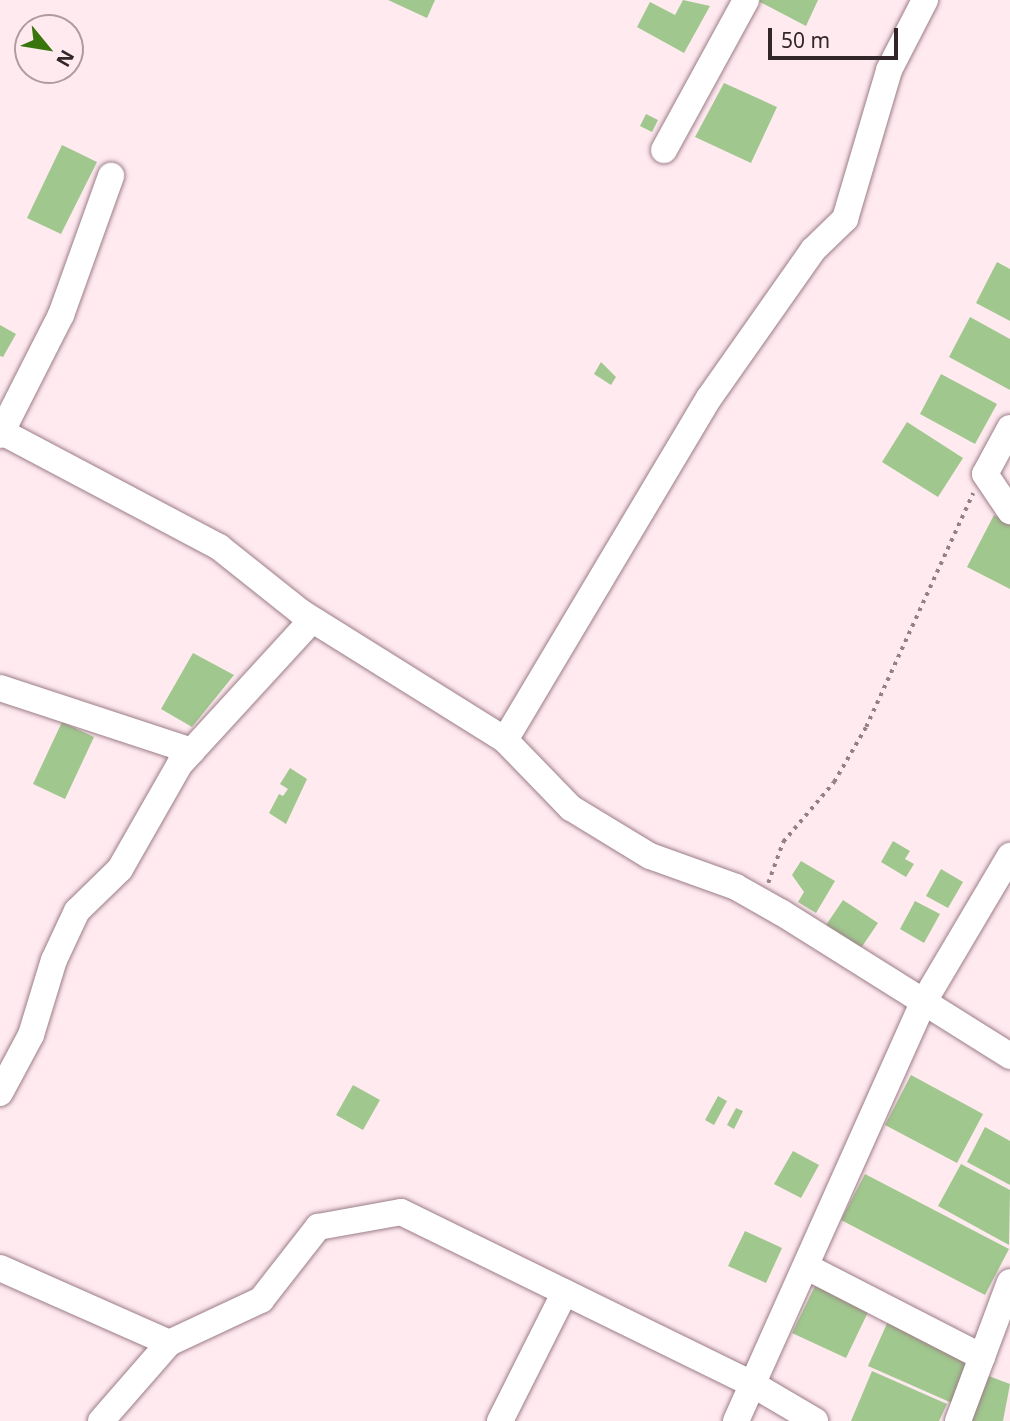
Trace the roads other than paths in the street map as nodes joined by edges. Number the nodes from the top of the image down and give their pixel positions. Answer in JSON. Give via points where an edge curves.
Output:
{"nodes":[{"id":1,"x":746,"y":0,"type":"edge"},
{"id":2,"x":925,"y":0,"type":"edge"},
{"id":3,"x":664,"y":150,"type":"dead end"},
{"id":4,"x":111,"y":176,"type":"dead end"},
{"id":5,"x":1010,"y":428,"type":"edge"},
{"id":6,"x":1,"y":434,"type":"edge"},
{"id":7,"x":1010,"y":511,"type":"edge"},
{"id":8,"x":312,"y":620,"type":"junction"},
{"id":9,"x":0,"y":688,"type":"edge"},
{"id":10,"x":505,"y":740,"type":"junction"},
{"id":11,"x":192,"y":751,"type":"junction"},
{"id":12,"x":1010,"y":856,"type":"edge"},
{"id":13,"x":923,"y":1003,"type":"junction"},
{"id":14,"x":1010,"y":1056,"type":"edge"},
{"id":15,"x":0,"y":1093,"type":"edge"},
{"id":16,"x":807,"y":1267,"type":"junction"},
{"id":17,"x":0,"y":1268,"type":"edge"},
{"id":18,"x":1010,"y":1282,"type":"edge"},
{"id":19,"x":565,"y":1292,"type":"junction"},
{"id":20,"x":169,"y":1343,"type":"junction"},
{"id":21,"x":982,"y":1357,"type":"junction"},
{"id":22,"x":754,"y":1385,"type":"junction"},
{"id":23,"x":101,"y":1421,"type":"edge"},
{"id":24,"x":500,"y":1421,"type":"edge"},
{"id":25,"x":736,"y":1421,"type":"edge"},
{"id":26,"x":815,"y":1421,"type":"edge"},
{"id":27,"x":958,"y":1421,"type":"edge"}],
"edges":[{"from":1,"to":3,"type":"street"},
{"from":2,"to":10,"type":"street","via":[[889,70],[867,161],[845,219],[813,250],[709,398]]},
{"from":4,"to":6,"type":"street","via":[[81,247],[61,315]]},
{"from":5,"to":7,"type":"street","via":[[985,474]]},
{"from":6,"to":8,"type":"street","via":[[219,547]]},
{"from":8,"to":10,"type":"street"},
{"from":8,"to":11,"type":"street"},
{"from":9,"to":11,"type":"street","via":[[158,744]]},
{"from":10,"to":13,"type":"street","via":[[571,808],[650,856],[761,901]]},
{"from":11,"to":15,"type":"street","via":[[120,869],[77,911],[54,960],[31,1035]]},
{"from":12,"to":13,"type":"street"},
{"from":13,"to":14,"type":"street"},
{"from":13,"to":16,"type":"street"},
{"from":16,"to":21,"type":"street"},
{"from":16,"to":22,"type":"street"},
{"from":17,"to":20,"type":"street"},
{"from":18,"to":21,"type":"street"},
{"from":19,"to":20,"type":"street","via":[[401,1212],[318,1227],[261,1300]]},
{"from":19,"to":22,"type":"street"},
{"from":19,"to":24,"type":"street"},
{"from":20,"to":23,"type":"street"},
{"from":21,"to":27,"type":"street"},
{"from":22,"to":25,"type":"street"},
{"from":22,"to":26,"type":"street"}]}
